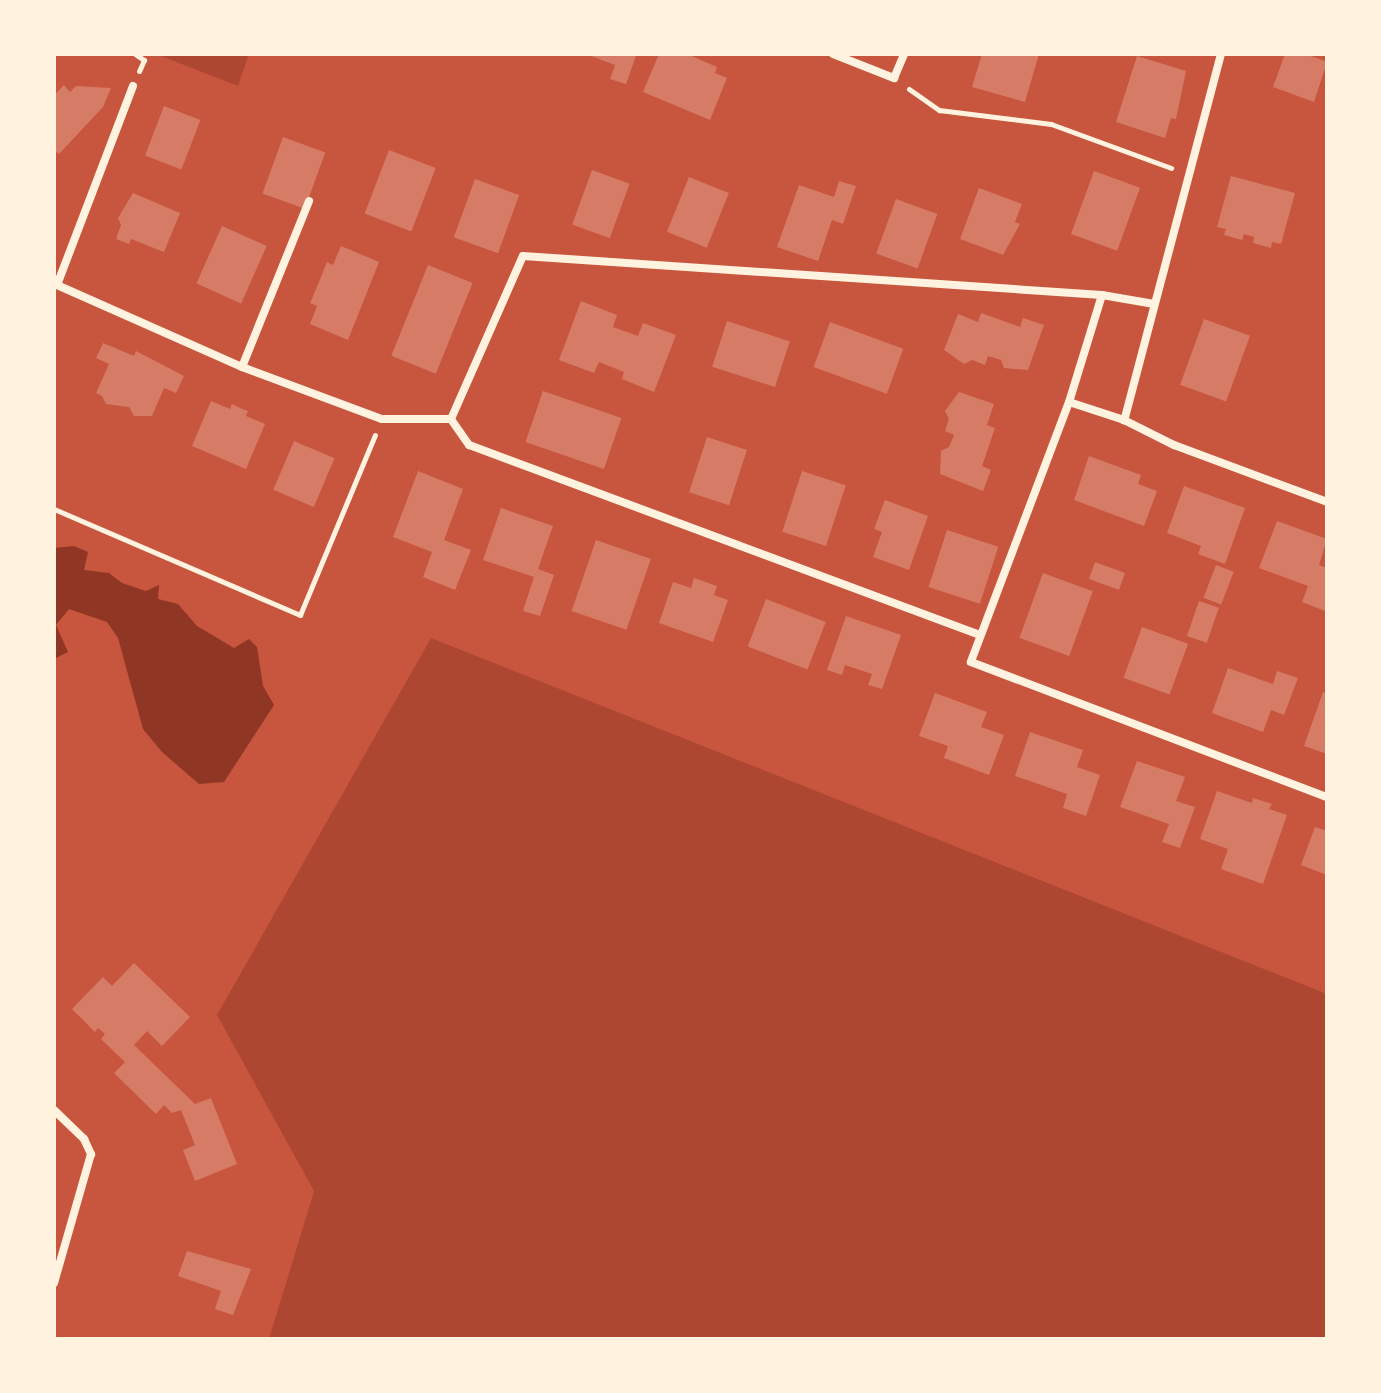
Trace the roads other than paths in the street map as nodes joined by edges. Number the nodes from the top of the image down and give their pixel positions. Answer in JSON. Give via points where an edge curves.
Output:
{"nodes":[{"id":1,"x":833,"y":54,"type":"edge"},
{"id":2,"x":904,"y":54,"type":"edge"},
{"id":3,"x":1221,"y":54,"type":"edge"},
{"id":4,"x":133,"y":86,"type":"dead end"},
{"id":5,"x":309,"y":201,"type":"dead end"},
{"id":6,"x":56,"y":285,"type":"edge"},
{"id":7,"x":1102,"y":295,"type":"junction"},
{"id":8,"x":1154,"y":304,"type":"junction"},
{"id":9,"x":242,"y":367,"type":"junction"},
{"id":10,"x":1069,"y":402,"type":"junction"},
{"id":11,"x":451,"y":419,"type":"junction"},
{"id":12,"x":1124,"y":420,"type":"junction"},
{"id":13,"x":1327,"y":502,"type":"edge"},
{"id":14,"x":980,"y":635,"type":"junction"},
{"id":15,"x":1327,"y":797,"type":"edge"},
{"id":16,"x":54,"y":1110,"type":"edge"},
{"id":17,"x":54,"y":1283,"type":"edge"}],
"edges":[{"from":1,"to":2,"type":"street","via":[[894,78]]},
{"from":3,"to":8,"type":"street"},
{"from":4,"to":6,"type":"street"},
{"from":5,"to":9,"type":"street"},
{"from":6,"to":9,"type":"street"},
{"from":7,"to":8,"type":"street"},
{"from":7,"to":10,"type":"street"},
{"from":7,"to":11,"type":"street","via":[[523,256]]},
{"from":8,"to":12,"type":"street"},
{"from":9,"to":11,"type":"street","via":[[382,419]]},
{"from":10,"to":12,"type":"street"},
{"from":10,"to":14,"type":"street"},
{"from":11,"to":14,"type":"street","via":[[469,445]]},
{"from":12,"to":13,"type":"street","via":[[1174,445]]},
{"from":14,"to":15,"type":"street","via":[[971,662]]},
{"from":16,"to":17,"type":"street","via":[[84,1139],[91,1154]]}]}
